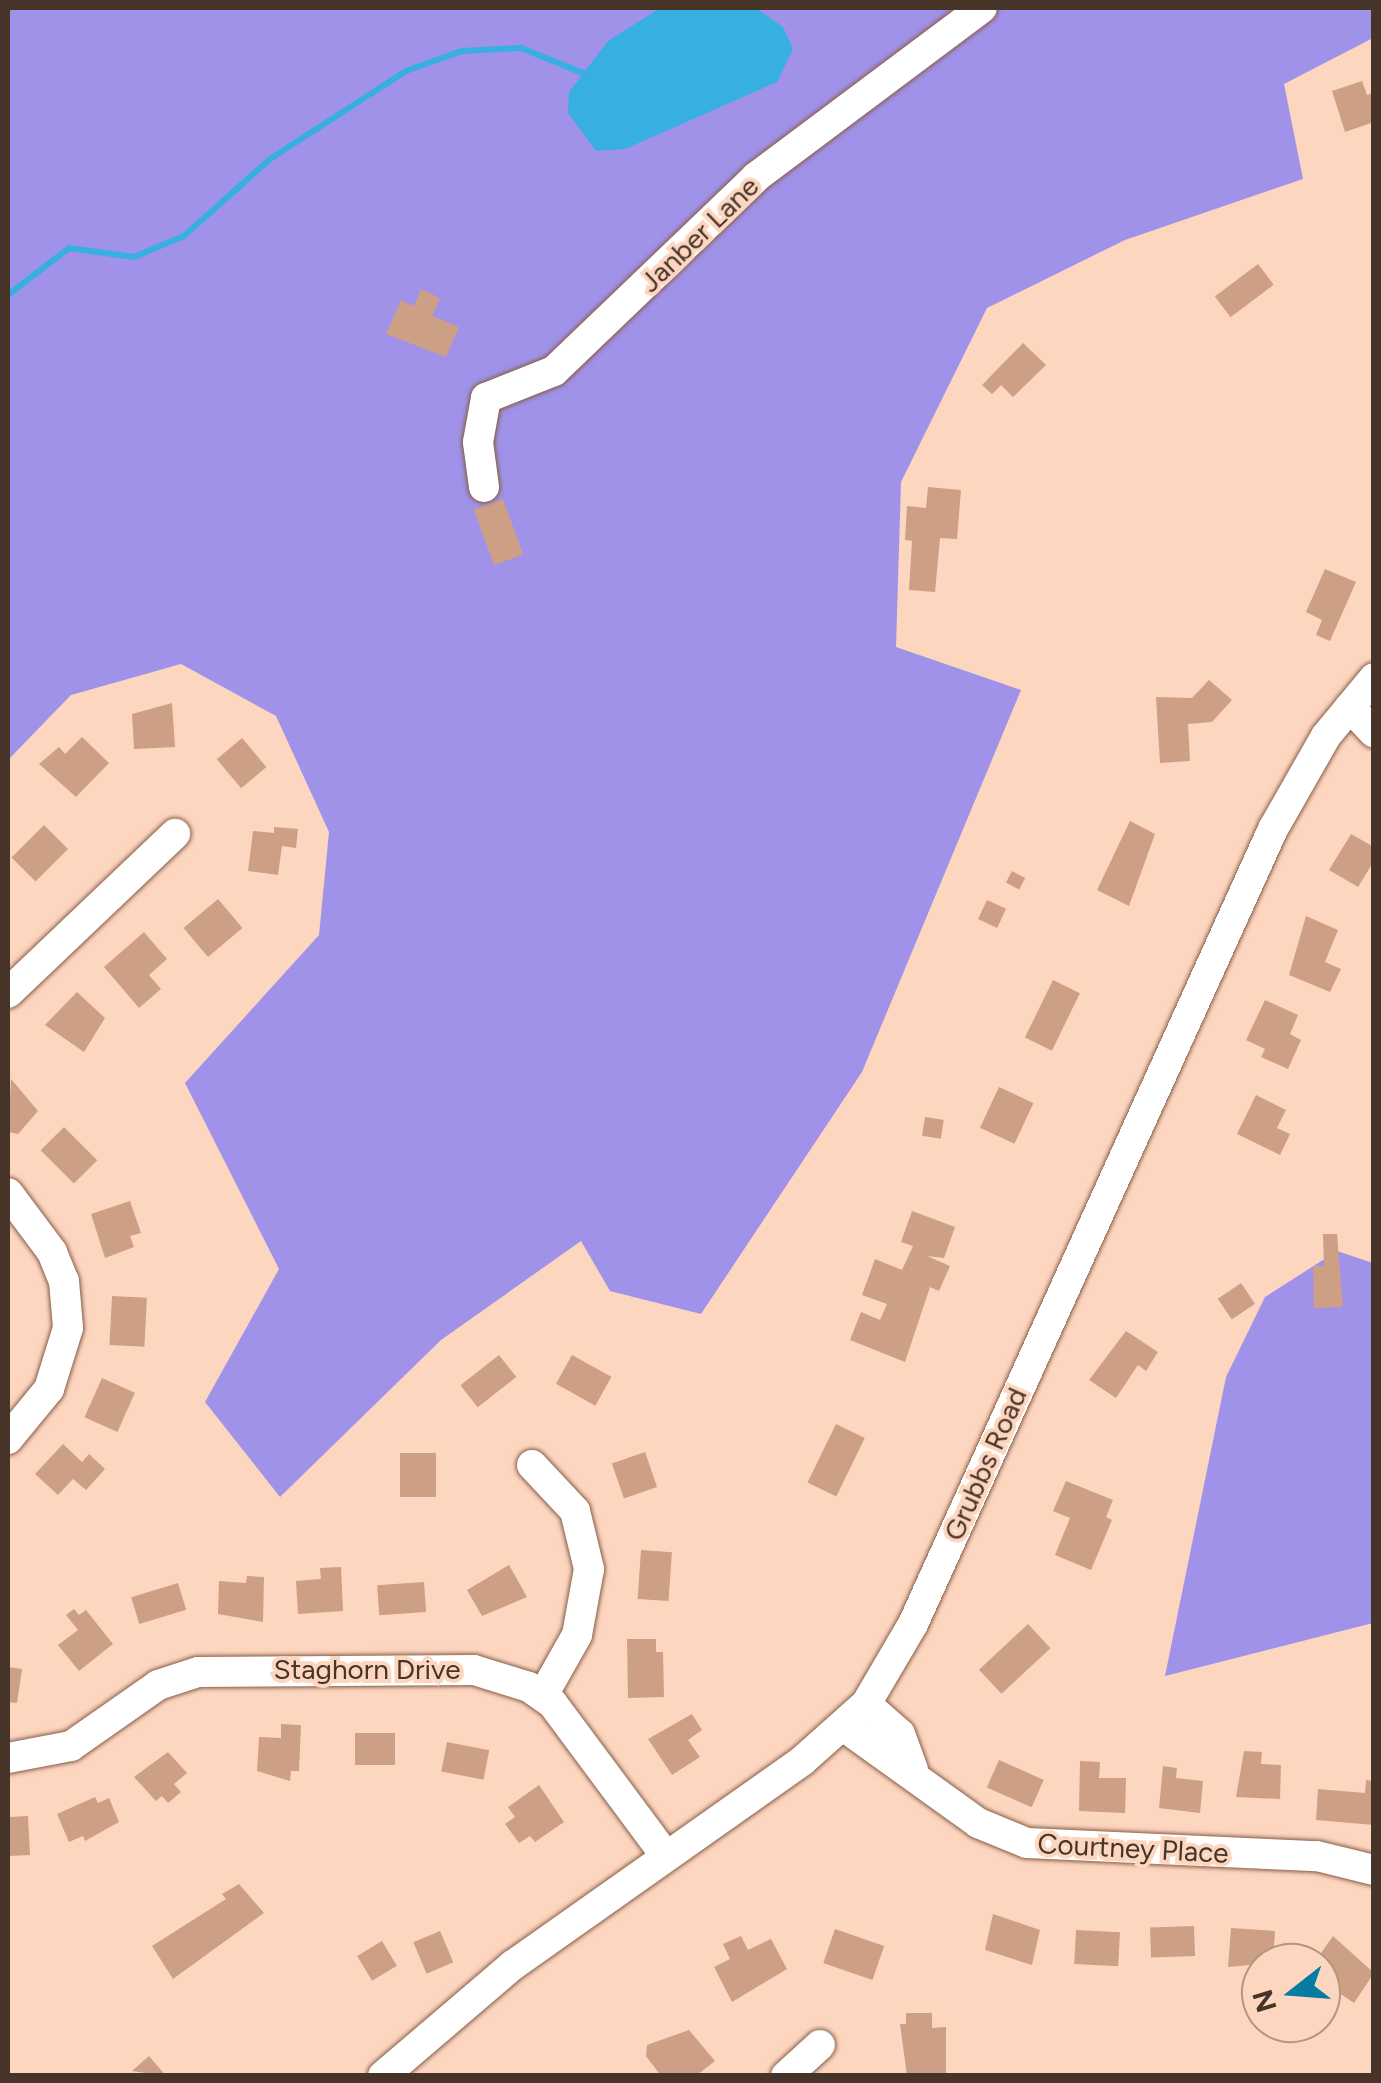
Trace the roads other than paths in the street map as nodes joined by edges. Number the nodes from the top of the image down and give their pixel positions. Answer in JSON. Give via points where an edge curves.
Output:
{"nodes":[{"id":1,"x":982,"y":8,"type":"edge"},
{"id":2,"x":484,"y":487,"type":"dead end"},
{"id":3,"x":1374,"y":678,"type":"edge"},
{"id":4,"x":1350,"y":707,"type":"junction"},
{"id":5,"x":1374,"y":733,"type":"edge"},
{"id":6,"x":176,"y":834,"type":"dead end"},
{"id":7,"x":8,"y":993,"type":"edge"},
{"id":8,"x":8,"y":1193,"type":"edge"},
{"id":9,"x":8,"y":1439,"type":"edge"},
{"id":10,"x":532,"y":1465,"type":"dead end"},
{"id":11,"x":543,"y":1695,"type":"junction"},
{"id":12,"x":866,"y":1704,"type":"junction"},
{"id":13,"x":846,"y":1728,"type":"junction"},
{"id":14,"x":8,"y":1758,"type":"edge"},
{"id":15,"x":913,"y":1770,"type":"junction"},
{"id":16,"x":665,"y":1855,"type":"junction"},
{"id":17,"x":1374,"y":1870,"type":"edge"},
{"id":18,"x":820,"y":2045,"type":"dead end"},
{"id":19,"x":383,"y":2076,"type":"edge"},
{"id":20,"x":786,"y":2076,"type":"edge"}],
"edges":[{"from":1,"to":2,"type":"street","name":"Janber Lane","via":[[756,177],[554,371],[486,398],[478,442]]},
{"from":3,"to":4,"type":"street","name":"Grubbs Road"},
{"from":4,"to":5,"type":"street"},
{"from":4,"to":12,"type":"street","name":"Grubbs Road","via":[[1274,829],[913,1624]]},
{"from":6,"to":7,"type":"street"},
{"from":8,"to":9,"type":"street","via":[[52,1252],[64,1281],[68,1328],[49,1389]]},
{"from":10,"to":11,"type":"street","via":[[575,1512],[589,1569],[577,1635]]},
{"from":11,"to":14,"type":"street","name":"Staghorn Drive","via":[[474,1670],[214,1670],[158,1685],[71,1746]]},
{"from":11,"to":16,"type":"street","name":"Staghorn Drive"},
{"from":12,"to":13,"type":"street","name":"Grubbs Road"},
{"from":12,"to":15,"type":"street","name":"Courtney Place","via":[[900,1734]]},
{"from":13,"to":15,"type":"street","name":"Courtney Place"},
{"from":13,"to":16,"type":"street","name":"Grubbs Road"},
{"from":15,"to":17,"type":"street","name":"Courtney Place","via":[[978,1823],[1027,1844],[1318,1856]]},
{"from":16,"to":19,"type":"street","name":"Grubbs Road","via":[[513,1965]]},
{"from":18,"to":20,"type":"street"}]}
